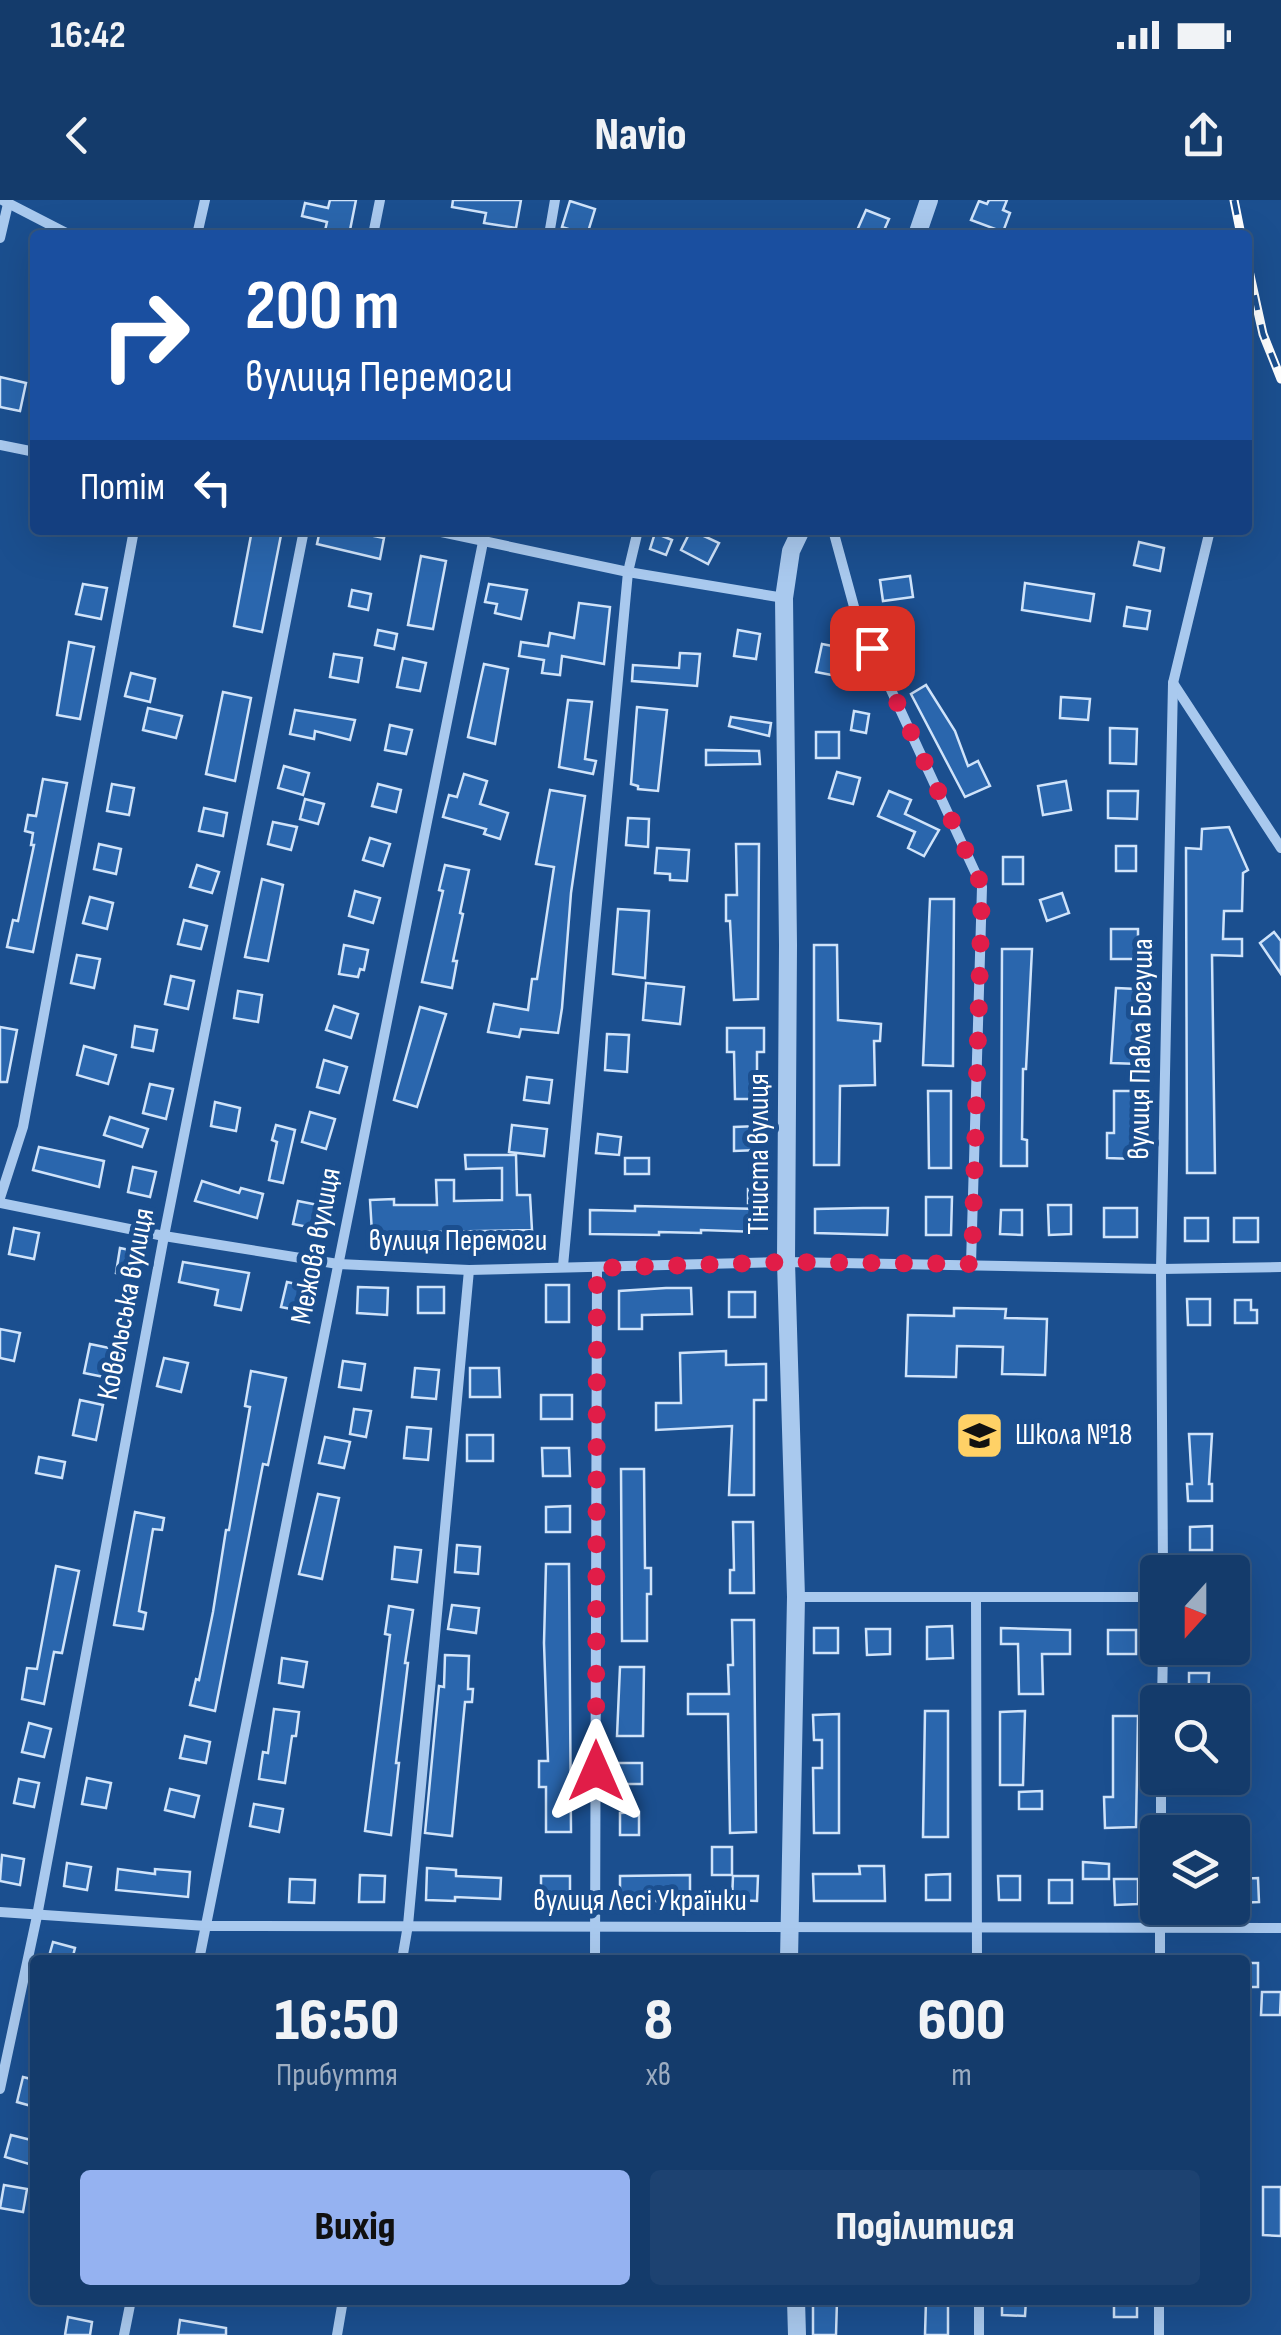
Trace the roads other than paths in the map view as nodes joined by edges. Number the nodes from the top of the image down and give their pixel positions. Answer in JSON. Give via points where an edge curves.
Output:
{"nodes":[{"id":1,"x":205,"y":200,"type":"edge"},
{"id":2,"x":380,"y":200,"type":"edge"},
{"id":3,"x":555,"y":200,"type":"edge"},
{"id":4,"x":930,"y":200,"type":"edge"},
{"id":5,"x":5,"y":202,"type":"edge"},
{"id":6,"x":60,"y":230,"type":"edge"},
{"id":7,"x":198,"y":230,"type":"edge"},
{"id":8,"x":374,"y":230,"type":"edge"},
{"id":9,"x":550,"y":230,"type":"edge"},
{"id":10,"x":919,"y":230,"type":"edge"},
{"id":11,"x":0,"y":238,"type":"edge"},
{"id":12,"x":0,"y":445,"type":"edge"},
{"id":13,"x":30,"y":451,"type":"edge"},
{"id":14,"x":133,"y":535,"type":"edge"},
{"id":15,"x":303,"y":535,"type":"edge"},
{"id":16,"x":452,"y":535,"type":"edge"},
{"id":17,"x":493,"y":535,"type":"edge"},
{"id":18,"x":637,"y":535,"type":"edge"},
{"id":19,"x":799,"y":535,"type":"edge"},
{"id":20,"x":834,"y":535,"type":"edge"},
{"id":21,"x":1209,"y":535,"type":"edge"},
{"id":22,"x":488,"y":544,"type":"junction"},
{"id":23,"x":628,"y":572,"type":"junction"},
{"id":24,"x":784,"y":598,"type":"junction"},
{"id":25,"x":1172,"y":683,"type":"junction"},
{"id":26,"x":1281,"y":848,"type":"edge"},
{"id":27,"x":0,"y":1201,"type":"edge"},
{"id":28,"x":164,"y":1236,"type":"junction"},
{"id":29,"x":786,"y":1262,"type":"junction"},
{"id":30,"x":338,"y":1264,"type":"junction"},
{"id":31,"x":972,"y":1264,"type":"junction"},
{"id":32,"x":563,"y":1266,"type":"junction"},
{"id":33,"x":1281,"y":1267,"type":"edge"},
{"id":34,"x":597,"y":1268,"type":"junction"},
{"id":35,"x":1162,"y":1269,"type":"junction"},
{"id":36,"x":469,"y":1270,"type":"junction"},
{"id":37,"x":1163,"y":1555,"type":"edge"},
{"id":38,"x":1140,"y":1596,"type":"edge"},
{"id":39,"x":796,"y":1597,"type":"junction"},
{"id":40,"x":976,"y":1597,"type":"junction"},
{"id":41,"x":0,"y":1912,"type":"edge"},
{"id":42,"x":36,"y":1916,"type":"junction"},
{"id":43,"x":408,"y":1925,"type":"junction"},
{"id":44,"x":206,"y":1926,"type":"junction"},
{"id":45,"x":595,"y":1926,"type":"junction"},
{"id":46,"x":788,"y":1926,"type":"junction"},
{"id":47,"x":977,"y":1927,"type":"junction"},
{"id":48,"x":1160,"y":1927,"type":"junction"},
{"id":49,"x":1281,"y":1928,"type":"edge"},
{"id":50,"x":201,"y":1955,"type":"edge"},
{"id":51,"x":403,"y":1955,"type":"edge"},
{"id":52,"x":595,"y":1955,"type":"edge"},
{"id":53,"x":788,"y":1955,"type":"edge"},
{"id":54,"x":978,"y":1955,"type":"edge"},
{"id":55,"x":1160,"y":1955,"type":"edge"},
{"id":56,"x":0,"y":2089,"type":"edge"},
{"id":57,"x":130,"y":2305,"type":"edge"},
{"id":58,"x":342,"y":2305,"type":"edge"},
{"id":59,"x":796,"y":2305,"type":"edge"},
{"id":60,"x":978,"y":2305,"type":"edge"},
{"id":61,"x":1159,"y":2305,"type":"edge"},
{"id":62,"x":124,"y":2335,"type":"edge"},
{"id":63,"x":337,"y":2335,"type":"edge"},
{"id":64,"x":796,"y":2335,"type":"edge"},
{"id":65,"x":979,"y":2335,"type":"edge"},
{"id":66,"x":1159,"y":2335,"type":"edge"}],
"edges":[{"from":1,"to":7,"type":"street"},
{"from":2,"to":8,"type":"street"},
{"from":3,"to":9,"type":"street"},
{"from":4,"to":10,"type":"street"},
{"from":5,"to":6,"type":"street"},
{"from":5,"to":11,"type":"street"},
{"from":12,"to":13,"type":"street"},
{"from":14,"to":27,"type":"street","via":[[23,1127]]},
{"from":15,"to":28,"type":"street","name":"Ковельська вулиця"},
{"from":16,"to":22,"type":"street"},
{"from":17,"to":22,"type":"street","name":"Межова вулиця"},
{"from":18,"to":23,"type":"street"},
{"from":19,"to":24,"type":"street","name":"Тіниста вулиця"},
{"from":20,"to":31,"type":"street","via":[[856,614],[982,886]]},
{"from":21,"to":25,"type":"street","name":"вулиця Павла Богуша"},
{"from":22,"to":23,"type":"street"},
{"from":22,"to":30,"type":"street","name":"Межова вулиця"},
{"from":23,"to":24,"type":"street"},
{"from":23,"to":32,"type":"street"},
{"from":24,"to":29,"type":"street","name":"Тіниста вулиця"},
{"from":25,"to":26,"type":"street"},
{"from":25,"to":35,"type":"street","name":"вулиця Павла Богуша"},
{"from":27,"to":28,"type":"street","name":"вулиця Перемоги"},
{"from":28,"to":30,"type":"street","name":"вулиця Перемоги"},
{"from":28,"to":42,"type":"street","name":"Ковельська вулиця"},
{"from":29,"to":31,"type":"street","name":"вулиця Перемоги"},
{"from":29,"to":34,"type":"street","name":"вулиця Перемоги"},
{"from":29,"to":39,"type":"street","name":"Тіниста вулиця"},
{"from":30,"to":36,"type":"street","name":"вулиця Перемоги"},
{"from":30,"to":44,"type":"street","name":"Межова вулиця"},
{"from":31,"to":35,"type":"street","name":"вулиця Перемоги"},
{"from":32,"to":34,"type":"street","name":"вулиця Перемоги"},
{"from":32,"to":36,"type":"street","name":"вулиця Перемоги"},
{"from":33,"to":35,"type":"street","name":"вулиця Перемоги"},
{"from":34,"to":45,"type":"street"},
{"from":35,"to":37,"type":"street","name":"вулиця Павла Богуша"},
{"from":36,"to":43,"type":"street"},
{"from":38,"to":40,"type":"street"},
{"from":39,"to":40,"type":"street"},
{"from":39,"to":46,"type":"street","name":"Тіниста вулиця"},
{"from":40,"to":47,"type":"street"},
{"from":41,"to":42,"type":"street","name":"вулиця Лесі Українки"},
{"from":42,"to":44,"type":"street","name":"вулиця Лесі Українки"},
{"from":42,"to":56,"type":"street","name":"Ковельська вулиця"},
{"from":43,"to":44,"type":"street","name":"вулиця Лесі Українки"},
{"from":43,"to":45,"type":"street","name":"вулиця Лесі Українки"},
{"from":43,"to":51,"type":"street"},
{"from":44,"to":50,"type":"street","name":"Межова вулиця"},
{"from":45,"to":46,"type":"street","name":"вулиця Лесі Українки"},
{"from":45,"to":52,"type":"street"},
{"from":46,"to":47,"type":"street","name":"вулиця Лесі Українки"},
{"from":46,"to":53,"type":"street","name":"Тіниста вулиця"},
{"from":47,"to":48,"type":"street","name":"вулиця Лесі Українки"},
{"from":47,"to":54,"type":"street"},
{"from":48,"to":49,"type":"street","name":"вулиця Лесі Українки"},
{"from":48,"to":55,"type":"street"},
{"from":57,"to":62,"type":"street"},
{"from":58,"to":63,"type":"street"},
{"from":59,"to":64,"type":"street"},
{"from":60,"to":65,"type":"street"},
{"from":61,"to":66,"type":"street"}]}
